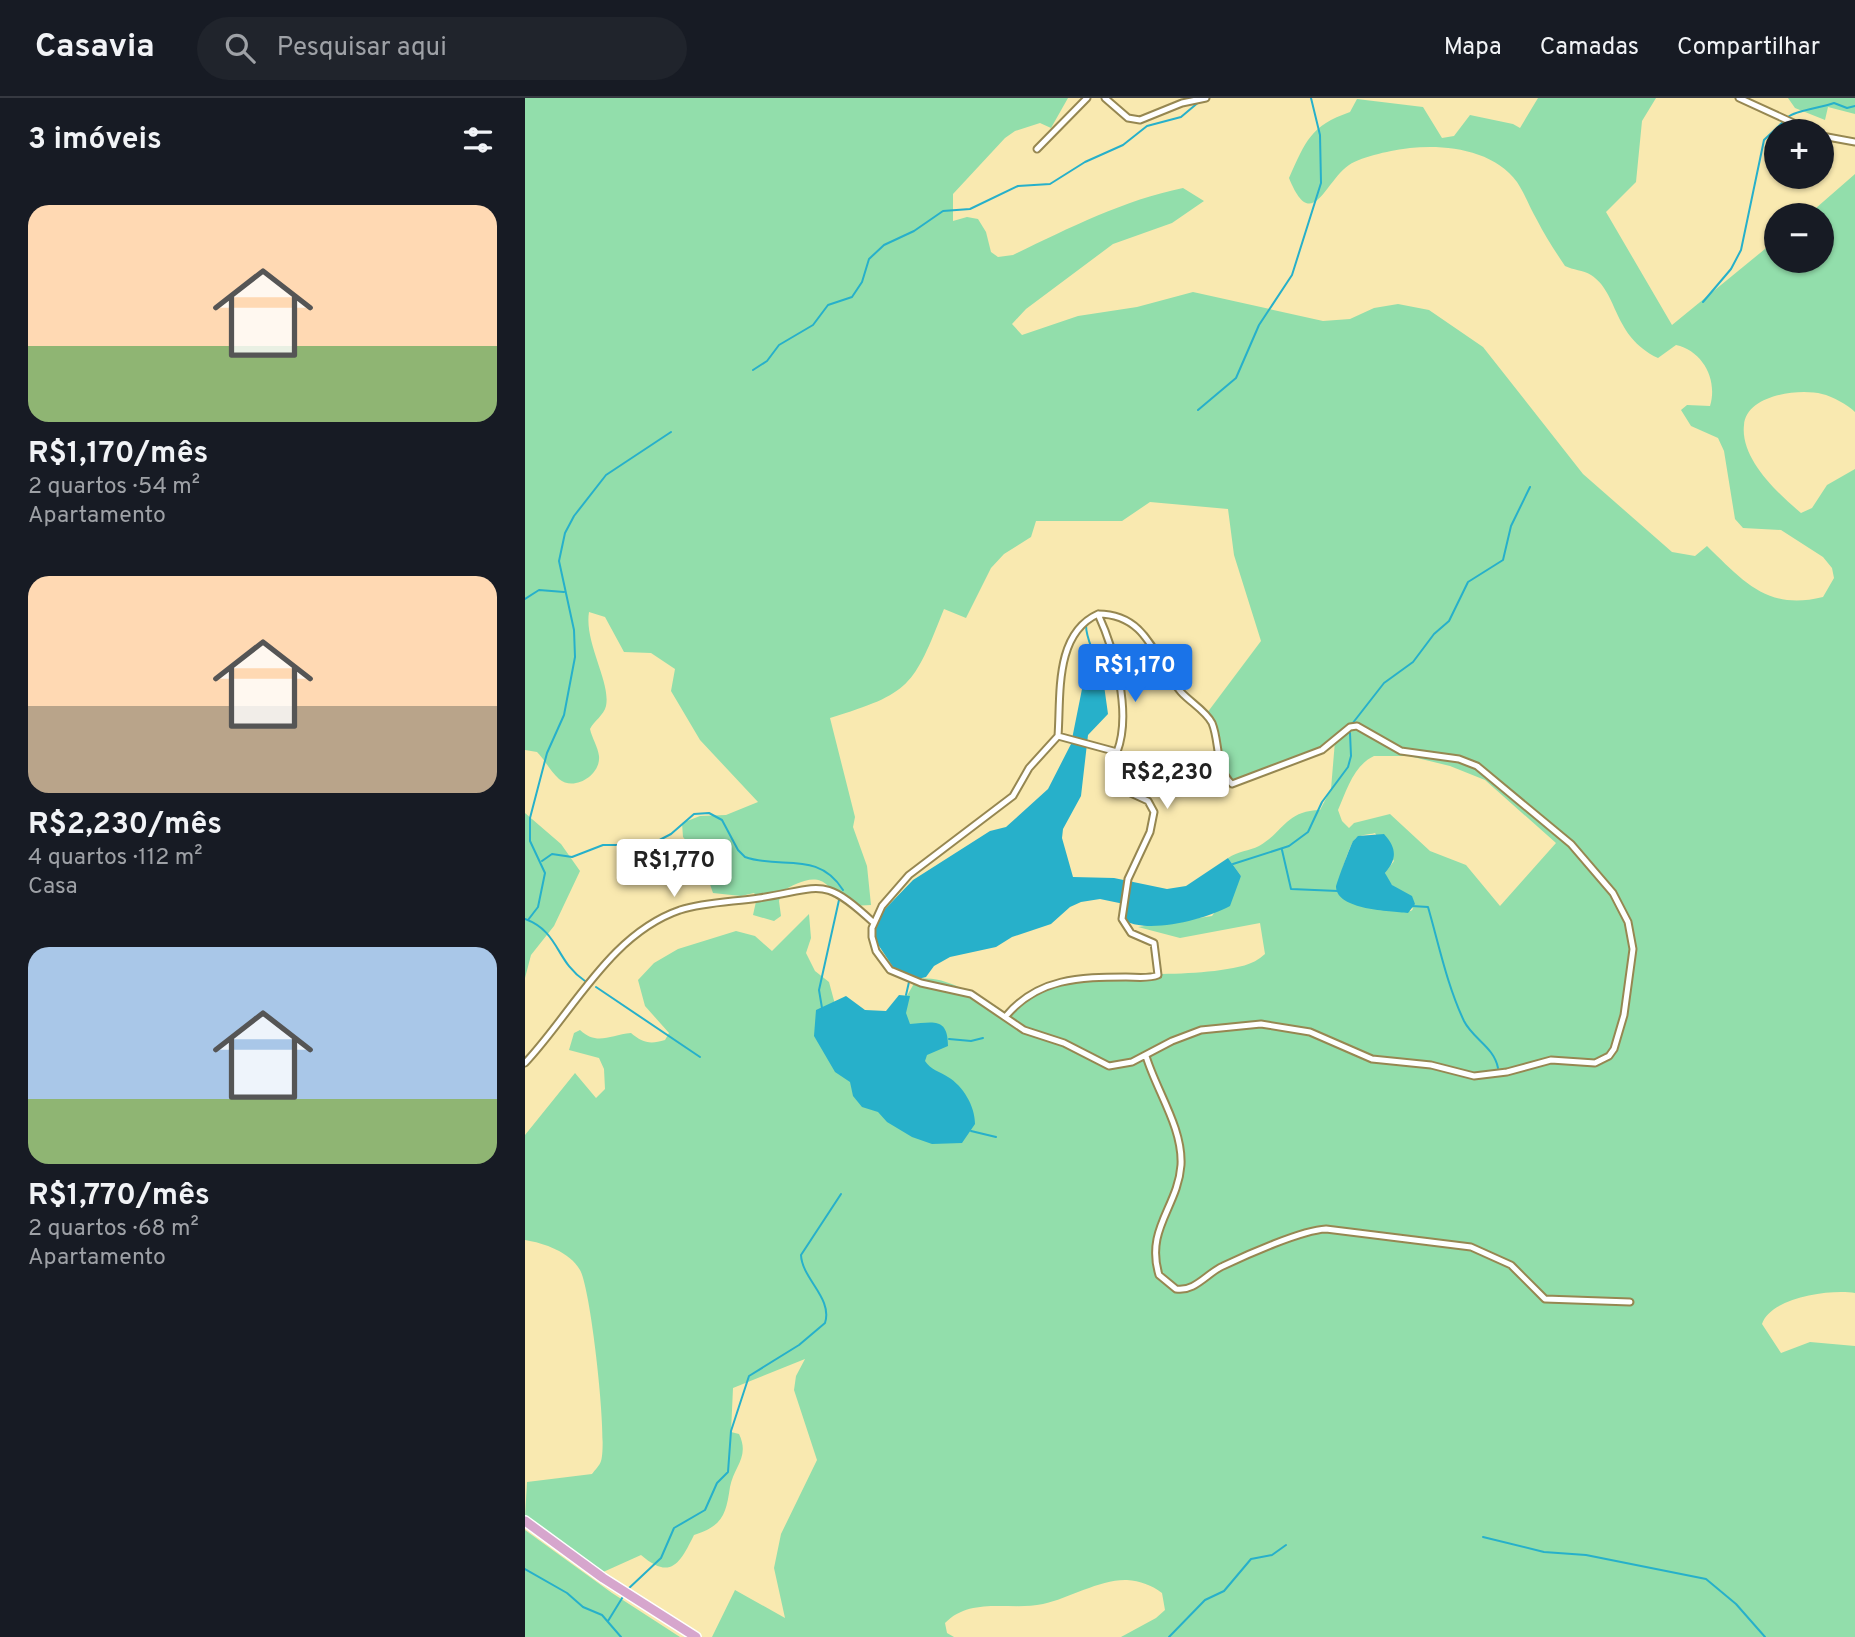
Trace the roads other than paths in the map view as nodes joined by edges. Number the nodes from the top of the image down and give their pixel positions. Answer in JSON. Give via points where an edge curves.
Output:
{"nodes":[{"id":1,"x":1087,"y":98,"type":"edge"},
{"id":2,"x":1105,"y":98,"type":"edge"},
{"id":3,"x":1206,"y":98,"type":"edge"},
{"id":4,"x":1739,"y":98,"type":"edge"},
{"id":5,"x":1785,"y":119,"type":"edge"},
{"id":6,"x":1834,"y":138,"type":"edge"},
{"id":7,"x":1855,"y":142,"type":"edge"},
{"id":8,"x":1037,"y":149,"type":"dead end"},
{"id":9,"x":1098,"y":614,"type":"junction"},
{"id":10,"x":1058,"y":736,"type":"junction"},
{"id":11,"x":1117,"y":752,"type":"junction"},
{"id":12,"x":874,"y":923,"type":"junction"},
{"id":13,"x":1006,"y":1016,"type":"junction"},
{"id":14,"x":1146,"y":1056,"type":"junction"},
{"id":15,"x":525,"y":1063,"type":"edge"},
{"id":16,"x":1630,"y":1302,"type":"dead end"},
{"id":17,"x":525,"y":1521,"type":"edge"},
{"id":18,"x":696,"y":1637,"type":"edge"}],
"edges":[{"from":1,"to":8,"type":"street"},
{"from":2,"to":3,"type":"street","via":[[1128,118],[1139,120]]},
{"from":4,"to":5,"type":"street"},
{"from":6,"to":7,"type":"street"},
{"from":9,"to":10,"type":"street","via":[[1077,628],[1066,651]]},
{"from":9,"to":11,"type":"street","via":[[1111,645],[1122,706],[1124,731]]},
{"from":9,"to":14,"type":"street","via":[[1136,627],[1150,640],[1174,682],[1211,722],[1232,784],[1322,750],[1354,726],[1401,751],[1468,762],[1509,790],[1571,844],[1613,893],[1628,922],[1633,949],[1618,1037],[1601,1062],[1551,1060],[1474,1076],[1431,1065],[1372,1059],[1310,1032],[1261,1024],[1201,1030]]},
{"from":10,"to":11,"type":"street"},
{"from":10,"to":12,"type":"street","via":[[1029,768],[1013,796],[899,884]]},
{"from":11,"to":13,"type":"street","via":[[1124,790],[1148,801],[1154,812],[1150,832],[1128,879],[1122,919],[1131,933],[1154,943],[1158,975],[1054,982],[1020,1000]]},
{"from":12,"to":13,"type":"street","via":[[876,951],[890,970],[921,983],[971,994]]},
{"from":12,"to":15,"type":"street","via":[[845,896],[825,887],[706,903],[679,911],[652,923],[623,946]]},
{"from":13,"to":14,"type":"street","via":[[1024,1030],[1064,1043],[1109,1066]]},
{"from":14,"to":16,"type":"street","via":[[1180,1155],[1179,1175],[1154,1250],[1159,1275],[1176,1289],[1191,1288],[1229,1263],[1326,1229],[1471,1247],[1511,1265],[1545,1300]]},
{"from":17,"to":18,"type":"main road"}]}
